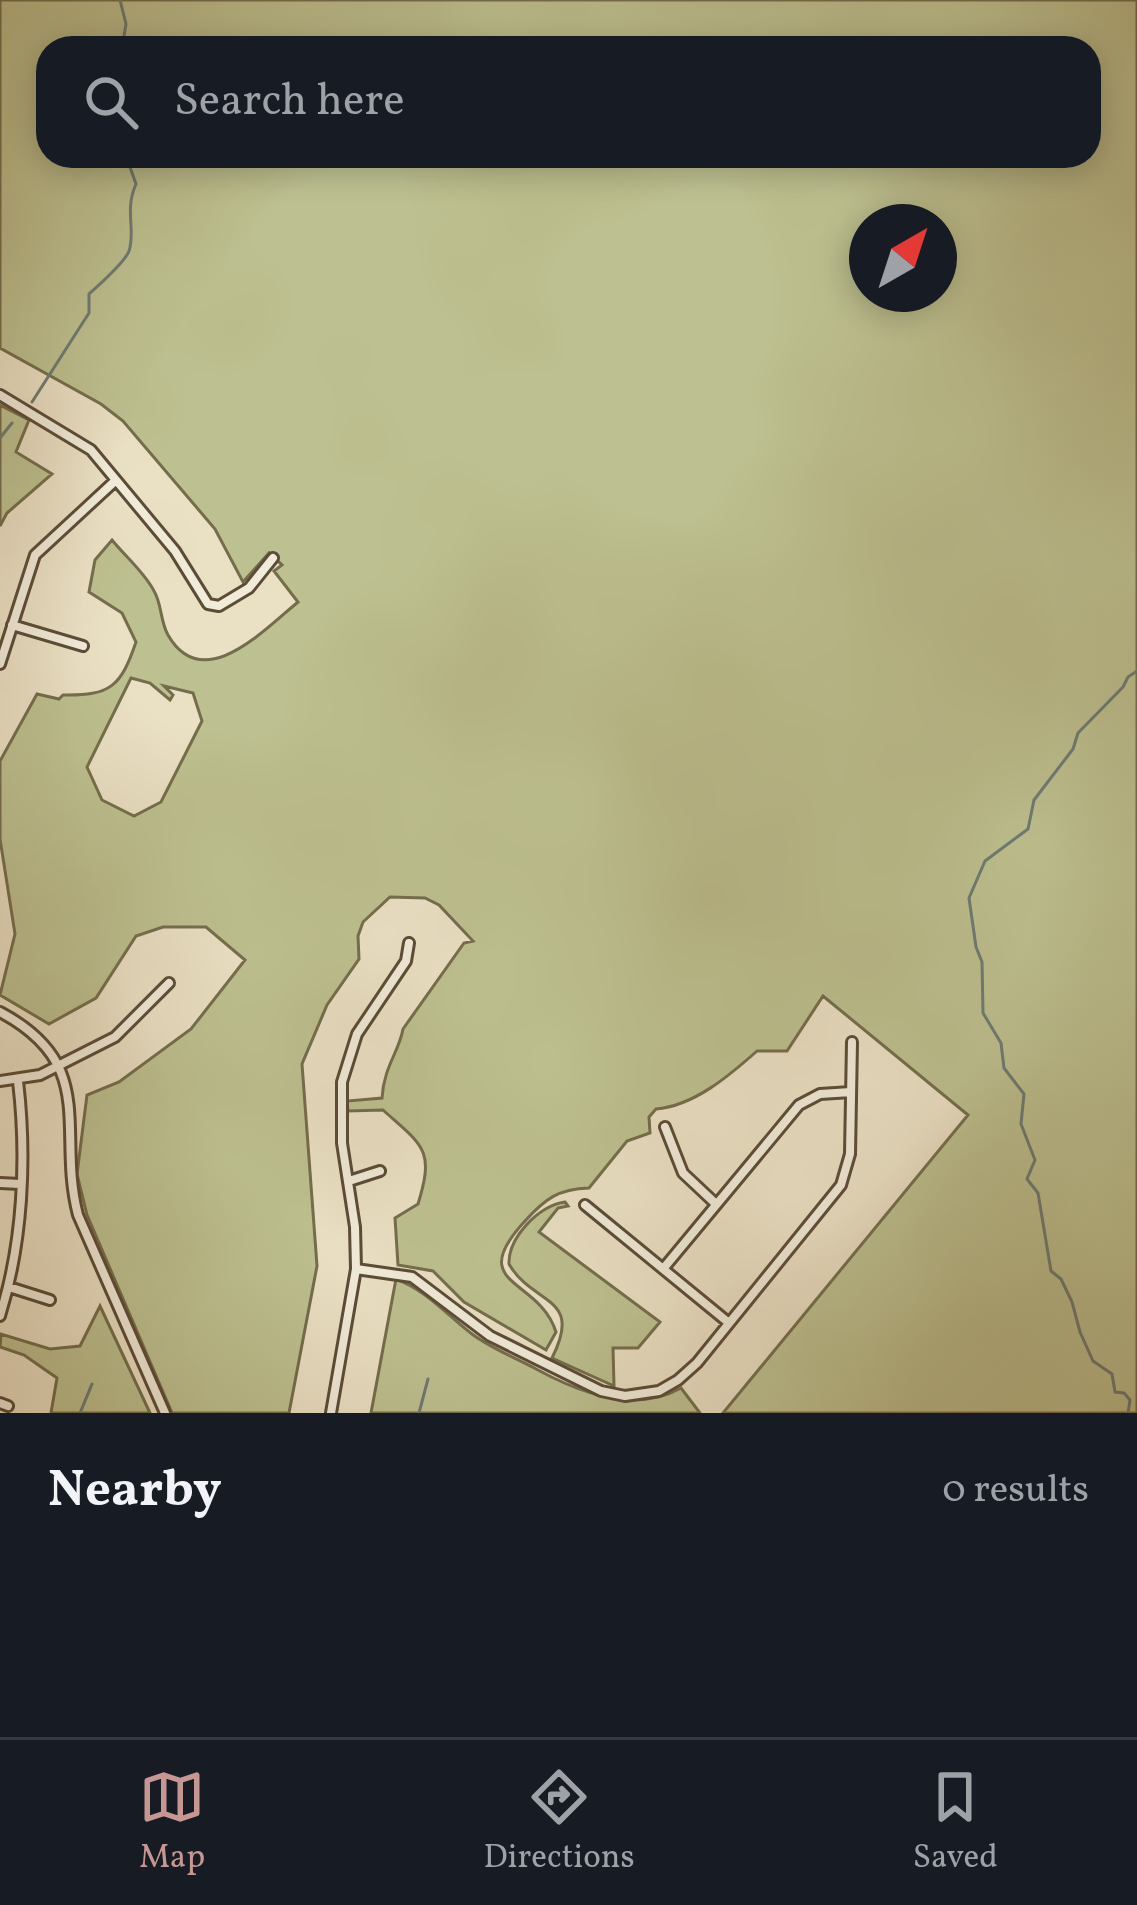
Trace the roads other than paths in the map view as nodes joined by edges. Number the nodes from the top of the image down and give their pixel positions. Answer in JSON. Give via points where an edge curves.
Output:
{"nodes":[{"id":1,"x":0,"y":395,"type":"edge"},
{"id":2,"x":116,"y":481,"type":"junction"},
{"id":3,"x":273,"y":558,"type":"dead end"},
{"id":4,"x":12,"y":625,"type":"junction"},
{"id":5,"x":82,"y":646,"type":"dead end"},
{"id":6,"x":0,"y":664,"type":"edge"},
{"id":7,"x":409,"y":943,"type":"dead end"},
{"id":8,"x":169,"y":983,"type":"dead end"},
{"id":9,"x":0,"y":1012,"type":"edge"},
{"id":10,"x":852,"y":1042,"type":"dead end"},
{"id":11,"x":57,"y":1065,"type":"junction"},
{"id":12,"x":0,"y":1081,"type":"edge"},
{"id":13,"x":18,"y":1081,"type":"junction"},
{"id":14,"x":851,"y":1092,"type":"junction"},
{"id":15,"x":665,"y":1127,"type":"dead end"},
{"id":16,"x":380,"y":1172,"type":"dead end"},
{"id":17,"x":349,"y":1181,"type":"junction"},
{"id":18,"x":0,"y":1183,"type":"edge"},
{"id":19,"x":20,"y":1184,"type":"junction"},
{"id":20,"x":716,"y":1204,"type":"junction"},
{"id":21,"x":585,"y":1205,"type":"dead end"},
{"id":22,"x":356,"y":1269,"type":"junction"},
{"id":23,"x":663,"y":1269,"type":"junction"},
{"id":24,"x":9,"y":1287,"type":"junction"},
{"id":25,"x":50,"y":1300,"type":"dead end"},
{"id":26,"x":0,"y":1316,"type":"edge"},
{"id":27,"x":729,"y":1324,"type":"junction"},
{"id":28,"x":165,"y":1413,"type":"edge"},
{"id":29,"x":331,"y":1413,"type":"edge"}],
"edges":[{"from":1,"to":2,"type":"street","via":[[85,444]]},
{"from":2,"to":3,"type":"street","via":[[212,606],[249,588]]},
{"from":2,"to":4,"type":"street","via":[[38,550]]},
{"from":4,"to":5,"type":"street"},
{"from":4,"to":6,"type":"street"},
{"from":7,"to":17,"type":"street","via":[[344,1073]]},
{"from":8,"to":11,"type":"street","via":[[122,1032]]},
{"from":9,"to":11,"type":"street","via":[[38,1039]]},
{"from":10,"to":14,"type":"street"},
{"from":11,"to":13,"type":"street"},
{"from":11,"to":28,"type":"street","via":[[71,1107],[78,1215]]},
{"from":12,"to":13,"type":"street"},
{"from":13,"to":19,"type":"street"},
{"from":14,"to":20,"type":"street","via":[[799,1105]]},
{"from":14,"to":27,"type":"street","via":[[841,1186]]},
{"from":15,"to":20,"type":"street","via":[[683,1173]]},
{"from":16,"to":17,"type":"street"},
{"from":17,"to":22,"type":"street"},
{"from":18,"to":19,"type":"street"},
{"from":19,"to":24,"type":"street"},
{"from":20,"to":23,"type":"street"},
{"from":21,"to":23,"type":"street"},
{"from":22,"to":27,"type":"street","via":[[412,1277],[490,1336],[591,1388],[625,1396],[678,1380]]},
{"from":22,"to":29,"type":"street"},
{"from":23,"to":27,"type":"street"},
{"from":24,"to":25,"type":"street"},
{"from":24,"to":26,"type":"street"}]}
